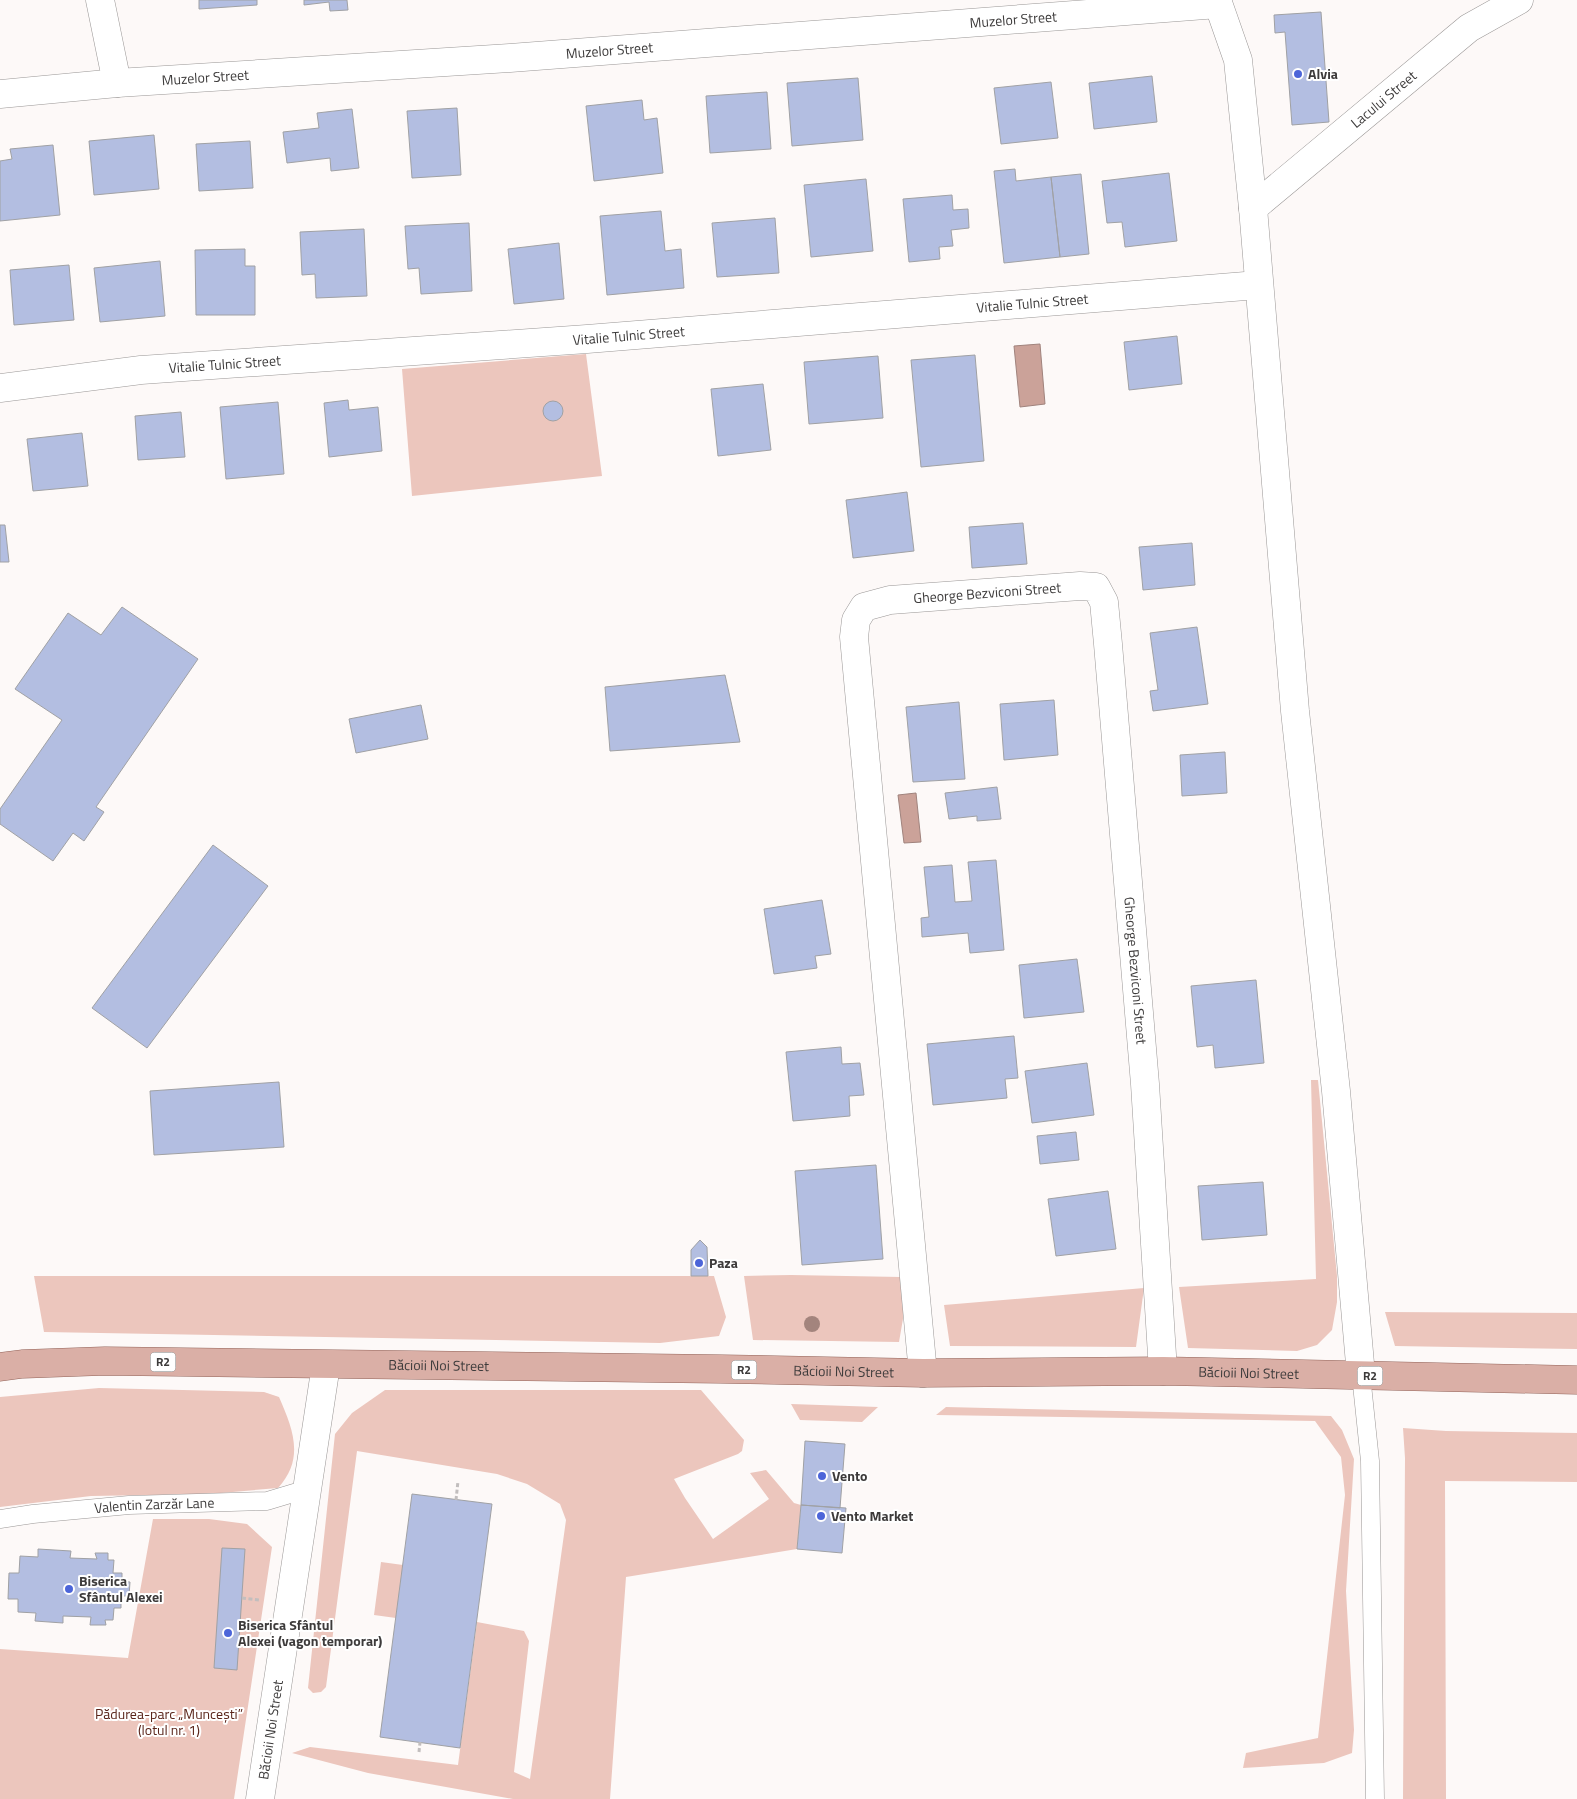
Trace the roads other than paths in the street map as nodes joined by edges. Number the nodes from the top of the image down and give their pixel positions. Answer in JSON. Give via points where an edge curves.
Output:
{"nodes":[{"id":1,"x":100,"y":0,"type":"edge"},
{"id":2,"x":1519,"y":0,"type":"edge"},
{"id":3,"x":1217,"y":2,"type":"edge"},
{"id":4,"x":117,"y":83,"type":"junction"},
{"id":5,"x":0,"y":94,"type":"edge"},
{"id":6,"x":1253,"y":208,"type":"junction"},
{"id":7,"x":1258,"y":285,"type":"junction"},
{"id":8,"x":0,"y":388,"type":"edge"},
{"id":9,"x":326,"y":1364,"type":"junction"},
{"id":10,"x":0,"y":1367,"type":"edge"},
{"id":11,"x":1163,"y":1371,"type":"junction"},
{"id":12,"x":923,"y":1373,"type":"junction"},
{"id":13,"x":1361,"y":1376,"type":"junction"},
{"id":14,"x":1577,"y":1380,"type":"edge"},
{"id":15,"x":306,"y":1489,"type":"junction"},
{"id":16,"x":0,"y":1519,"type":"edge"},
{"id":17,"x":260,"y":1799,"type":"edge"},
{"id":18,"x":1375,"y":1799,"type":"edge"}],
"edges":[{"from":1,"to":4,"type":"street"},
{"from":2,"to":6,"type":"street","name":"Lacului Street","via":[[1469,28]]},
{"from":3,"to":4,"type":"street","name":"Muzelor Street","via":[[510,58]]},
{"from":3,"to":6,"type":"street","via":[[1238,60]]},
{"from":4,"to":5,"type":"street","name":"Muzelor Street"},
{"from":6,"to":7,"type":"street"},
{"from":7,"to":8,"type":"street","name":"Vitalie Tulnic Street","via":[[587,339],[141,370]]},
{"from":7,"to":13,"type":"street","via":[[1295,711],[1336,1091]]},
{"from":9,"to":10,"type":"main road","name":"Băcioii Noi Street","number":"R2","via":[[105,1361]]},
{"from":9,"to":12,"type":"main road","name":"Băcioii Noi Street","number":"R2"},
{"from":9,"to":15,"type":"street","name":"Băcioii Noi Street"},
{"from":11,"to":12,"type":"main road","name":"Băcioii Noi Street","number":"R2"},
{"from":11,"to":12,"type":"street","name":"Gheorge Bezviconi Street","via":[[1145,1084],[1104,602],[1096,587],[1080,586],[890,600],[864,607],[856,620],[854,637]]},
{"from":11,"to":13,"type":"main road","name":"Băcioii Noi Street","number":"R2"},
{"from":13,"to":14,"type":"main road","name":"Băcioii Noi Street","number":"R2"},
{"from":13,"to":18,"type":"lane","via":[[1370,1461]]},
{"from":15,"to":16,"type":"lane","name":"Valentin Zarzăr Lane","via":[[267,1501],[129,1505]]},
{"from":15,"to":17,"type":"street","name":"Băcioii Noi Street"}]}
